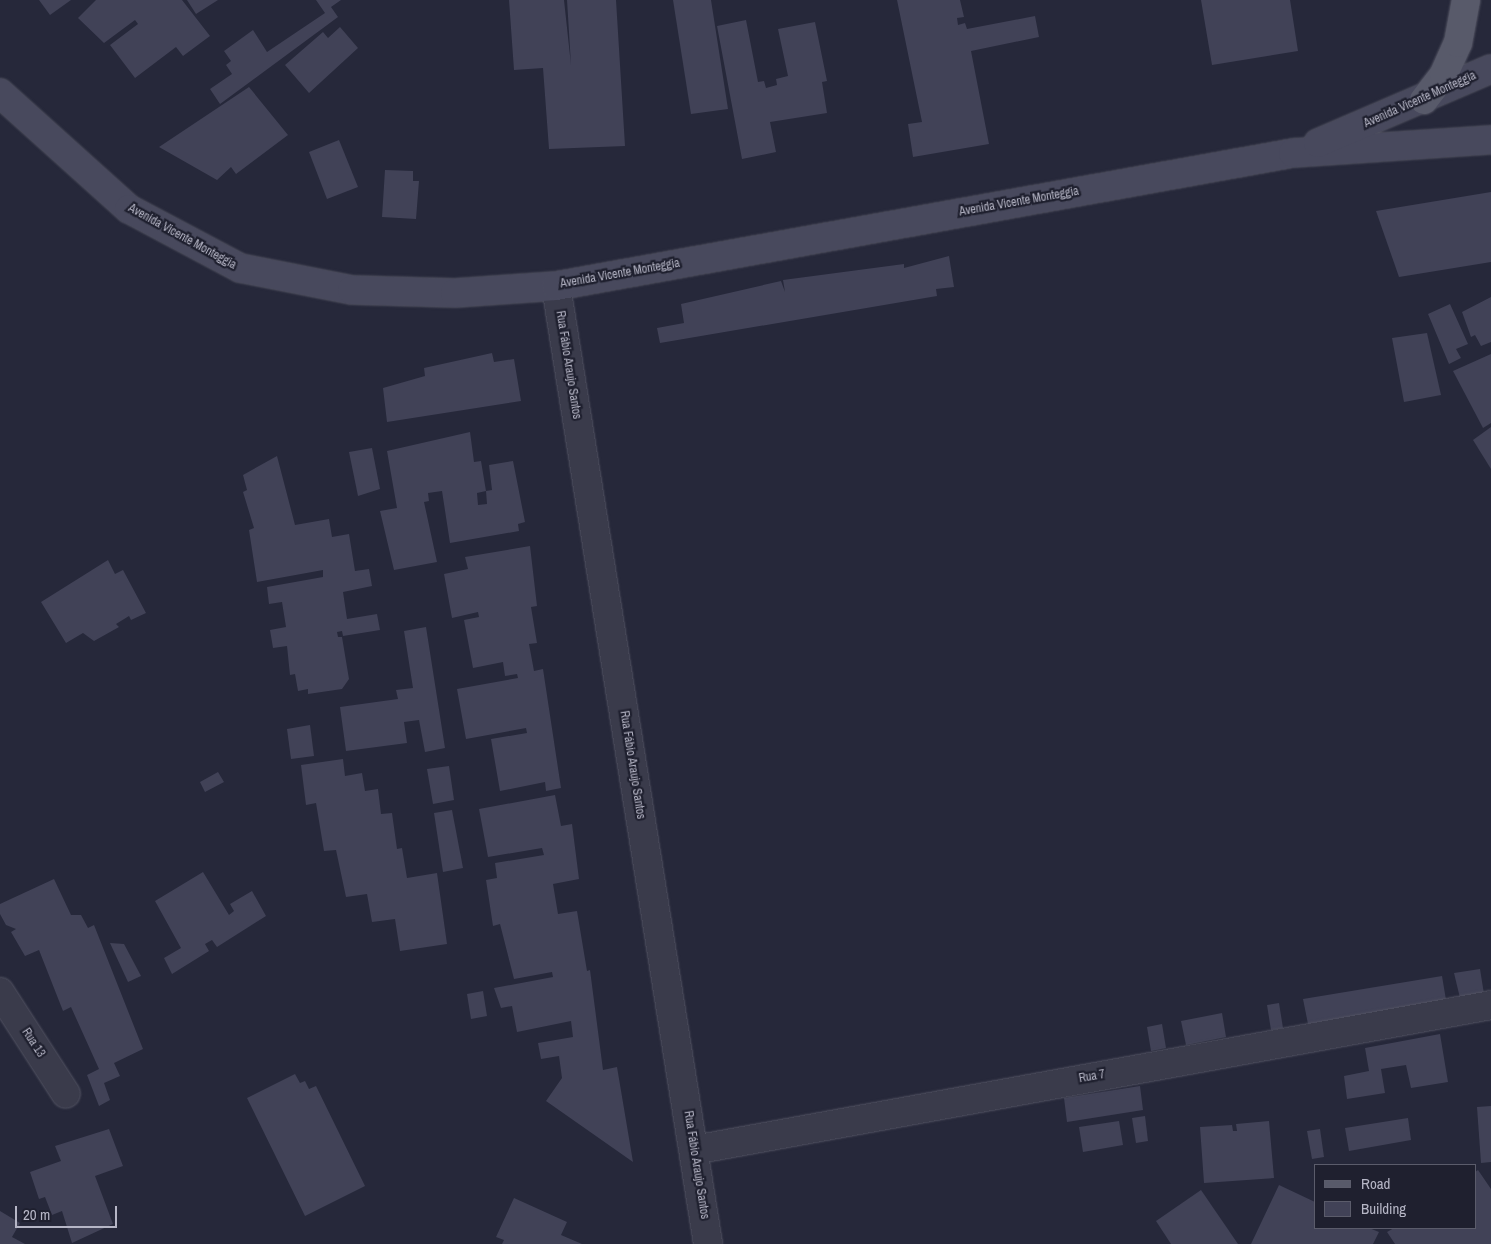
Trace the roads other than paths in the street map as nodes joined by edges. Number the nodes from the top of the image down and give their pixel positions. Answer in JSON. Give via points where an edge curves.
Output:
{"nodes":[{"id":1,"x":1466,"y":0,"type":"edge"},
{"id":2,"x":1491,"y":68,"type":"edge"},
{"id":3,"x":0,"y":93,"type":"edge"},
{"id":4,"x":1424,"y":100,"type":"junction"},
{"id":5,"x":1491,"y":140,"type":"edge"},
{"id":6,"x":1293,"y":153,"type":"junction"},
{"id":7,"x":556,"y":286,"type":"junction"},
{"id":8,"x":0,"y":992,"type":"edge"},
{"id":9,"x":1491,"y":1005,"type":"edge"},
{"id":10,"x":66,"y":1094,"type":"dead end"},
{"id":11,"x":694,"y":1150,"type":"junction"},
{"id":12,"x":708,"y":1244,"type":"edge"}],
"edges":[{"from":1,"to":4,"type":"main road","via":[[1458,43],[1444,74]]},
{"from":2,"to":4,"type":"main road","name":"Avenida Vicente Monteggia"},
{"from":3,"to":7,"type":"main road","name":"Avenida Vicente Monteggia","via":[[129,209],[240,268],[352,290],[455,293]]},
{"from":4,"to":6,"type":"main road","name":"Avenida Vicente Monteggia"},
{"from":5,"to":6,"type":"main road","name":"Avenida Vicente Monteggia"},
{"from":6,"to":7,"type":"main road","name":"Avenida Vicente Monteggia"},
{"from":7,"to":11,"type":"street","name":"Rua Fábio Araujo Santos"},
{"from":8,"to":10,"type":"street","name":"Rua 13"},
{"from":9,"to":11,"type":"street","name":"Rua 7"},
{"from":11,"to":12,"type":"street","name":"Rua Fábio Araujo Santos"}]}
